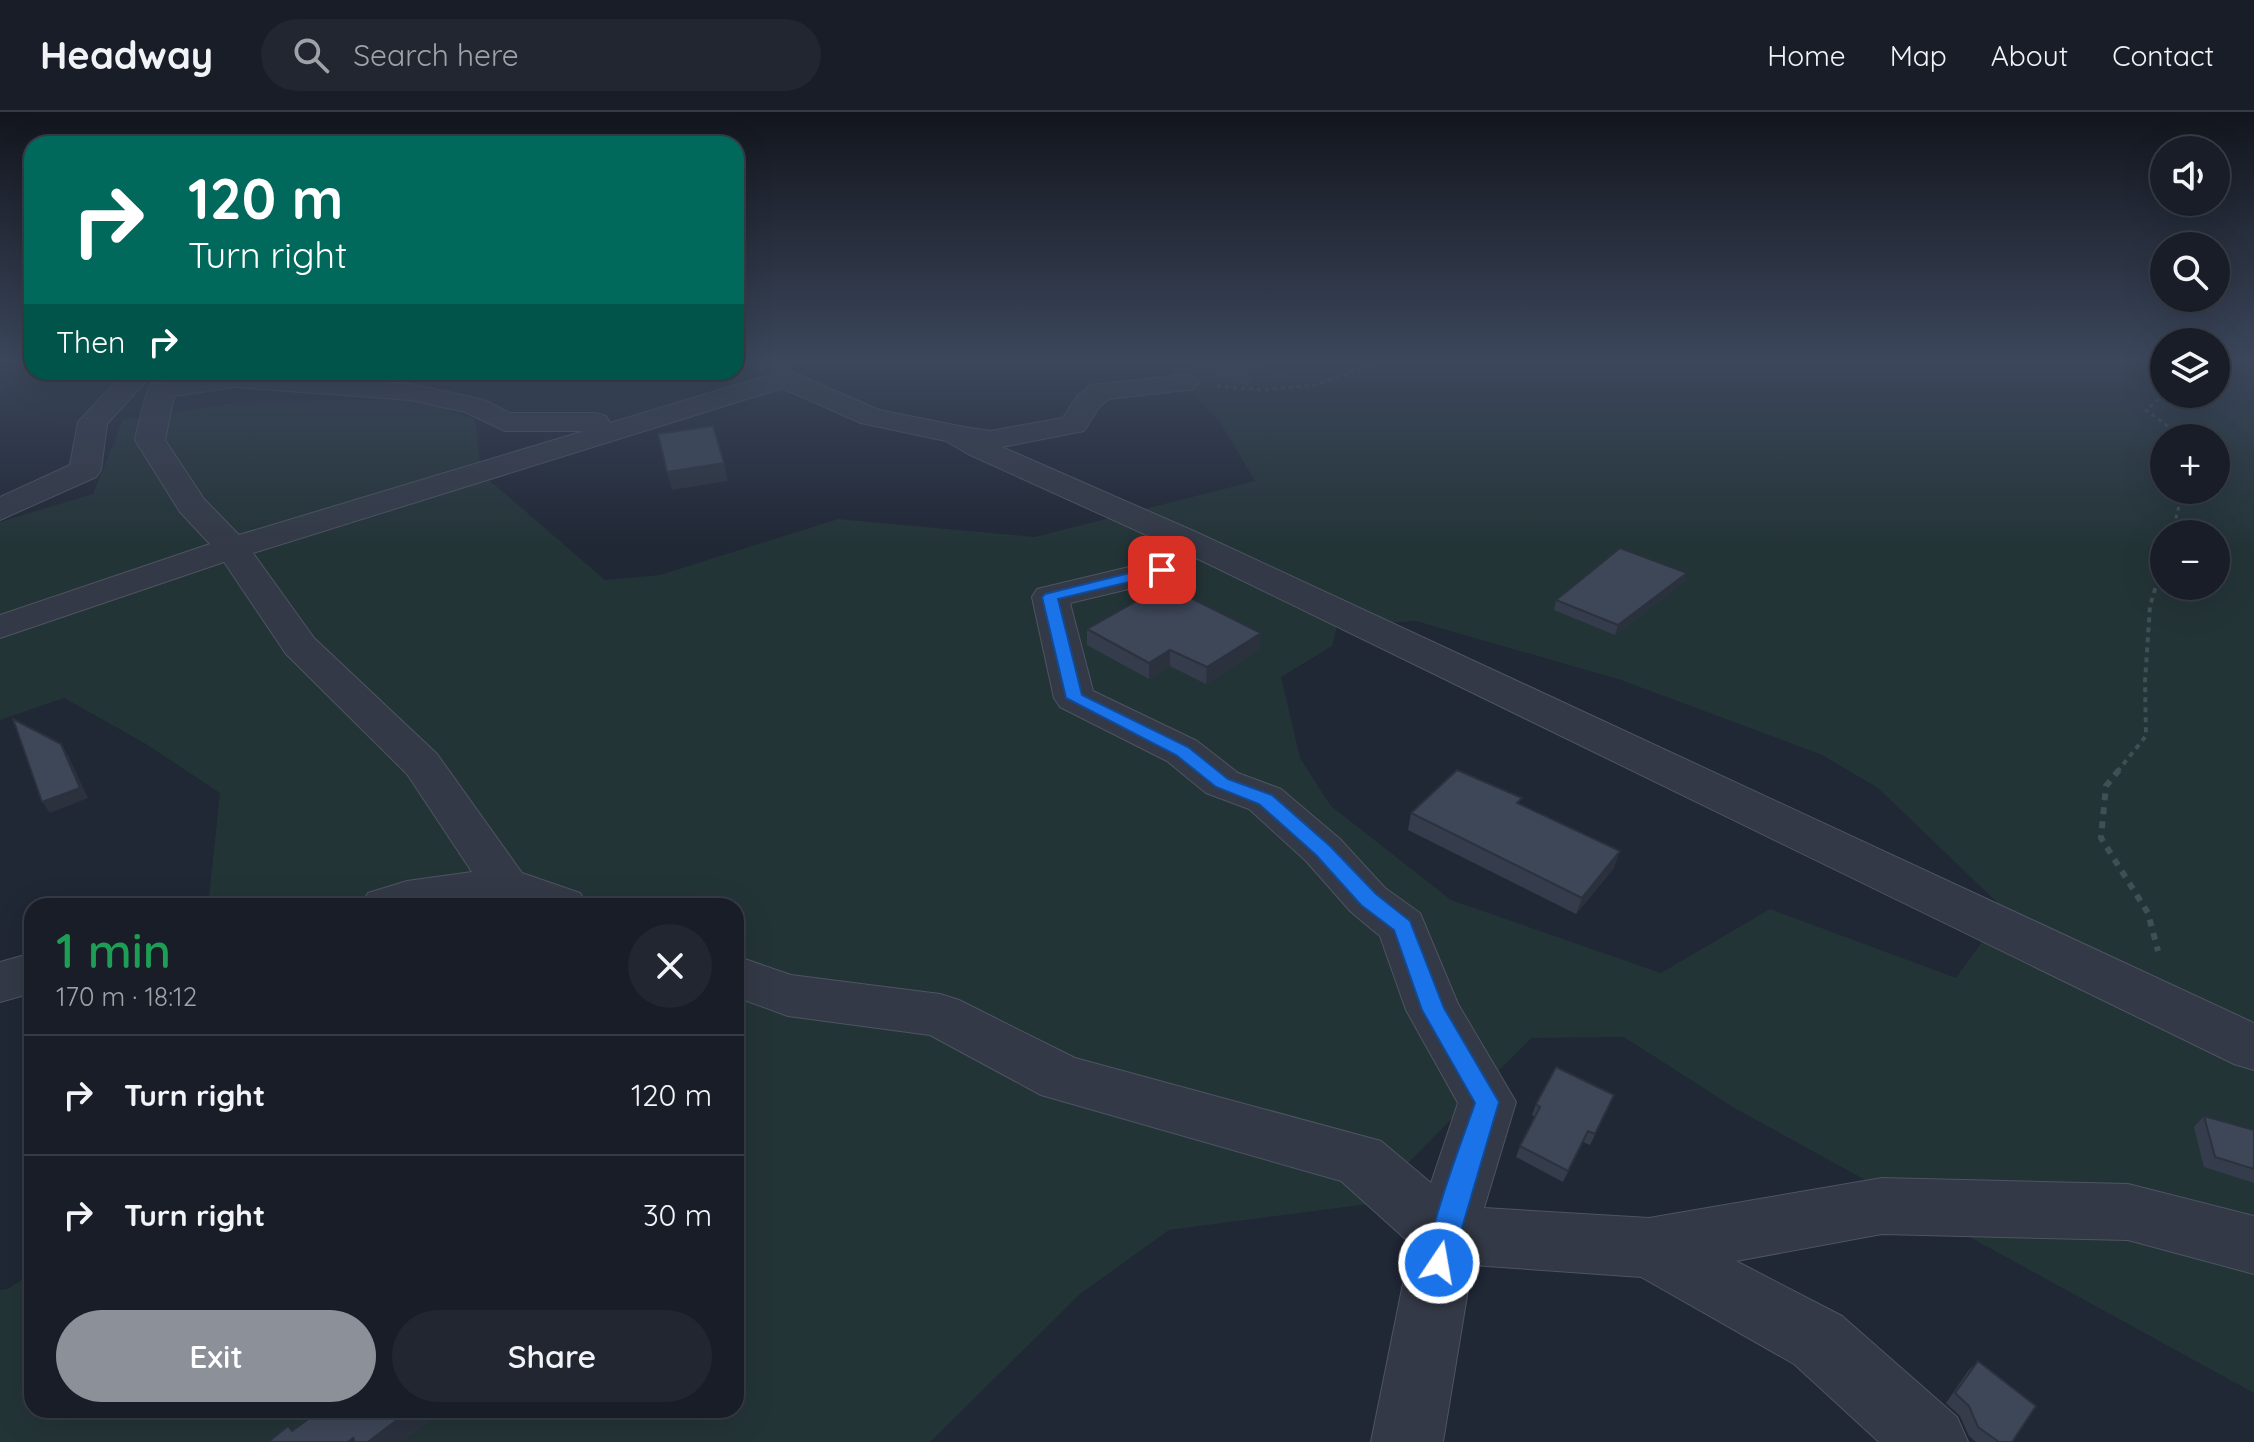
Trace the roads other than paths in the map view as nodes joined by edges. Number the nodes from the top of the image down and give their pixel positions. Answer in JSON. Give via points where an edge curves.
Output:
{"nodes":[{"id":1,"x":93,"y":424,"type":"edge"},
{"id":2,"x":154,"y":424,"type":"edge"},
{"id":3,"x":635,"y":424,"type":"edge"},
{"id":4,"x":906,"y":424,"type":"edge"},
{"id":5,"x":1075,"y":424,"type":"edge"},
{"id":6,"x":955,"y":434,"type":"junction"},
{"id":7,"x":0,"y":510,"type":"edge"},
{"id":8,"x":1184,"y":539,"type":"junction"},
{"id":9,"x":232,"y":548,"type":"junction"},
{"id":10,"x":0,"y":627,"type":"edge"},
{"id":11,"x":505,"y":885,"type":"junction"},
{"id":12,"x":414,"y":898,"type":"edge"},
{"id":13,"x":541,"y":898,"type":"edge"},
{"id":14,"x":24,"y":975,"type":"edge"},
{"id":15,"x":744,"y":979,"type":"edge"},
{"id":16,"x":0,"y":982,"type":"edge"},
{"id":17,"x":2254,"y":1048,"type":"edge"},
{"id":18,"x":1445,"y":1234,"type":"junction"},
{"id":19,"x":2254,"y":1245,"type":"edge"},
{"id":20,"x":1649,"y":1248,"type":"junction"},
{"id":21,"x":1407,"y":1442,"type":"edge"},
{"id":22,"x":1932,"y":1442,"type":"edge"}],
"edges":[{"from":1,"to":7,"type":"street","via":[[85,470]]},
{"from":2,"to":9,"type":"street","via":[[150,440],[192,505]]},
{"from":3,"to":9,"type":"street"},
{"from":4,"to":6,"type":"street"},
{"from":5,"to":6,"type":"street","via":[[990,440]]},
{"from":6,"to":8,"type":"street"},
{"from":8,"to":17,"type":"street"},
{"from":8,"to":18,"type":"street","via":[[1162,570],[1050,597],[1074,698],[1182,751],[1222,783],[1265,799],[1323,850],[1368,900],[1402,926],[1433,1010],[1487,1102]]},
{"from":9,"to":10,"type":"street"},
{"from":9,"to":11,"type":"street","via":[[300,646],[422,764]]},
{"from":11,"to":12,"type":"street"},
{"from":11,"to":13,"type":"street"},
{"from":14,"to":16,"type":"street"},
{"from":15,"to":18,"type":"street","via":[[788,995],[940,1015],[1061,1078],[1360,1160]]},
{"from":18,"to":20,"type":"street"},
{"from":18,"to":21,"type":"street"},
{"from":19,"to":20,"type":"street","via":[[2128,1212],[1882,1206]]},
{"from":20,"to":22,"type":"street","via":[[1818,1340]]}]}
